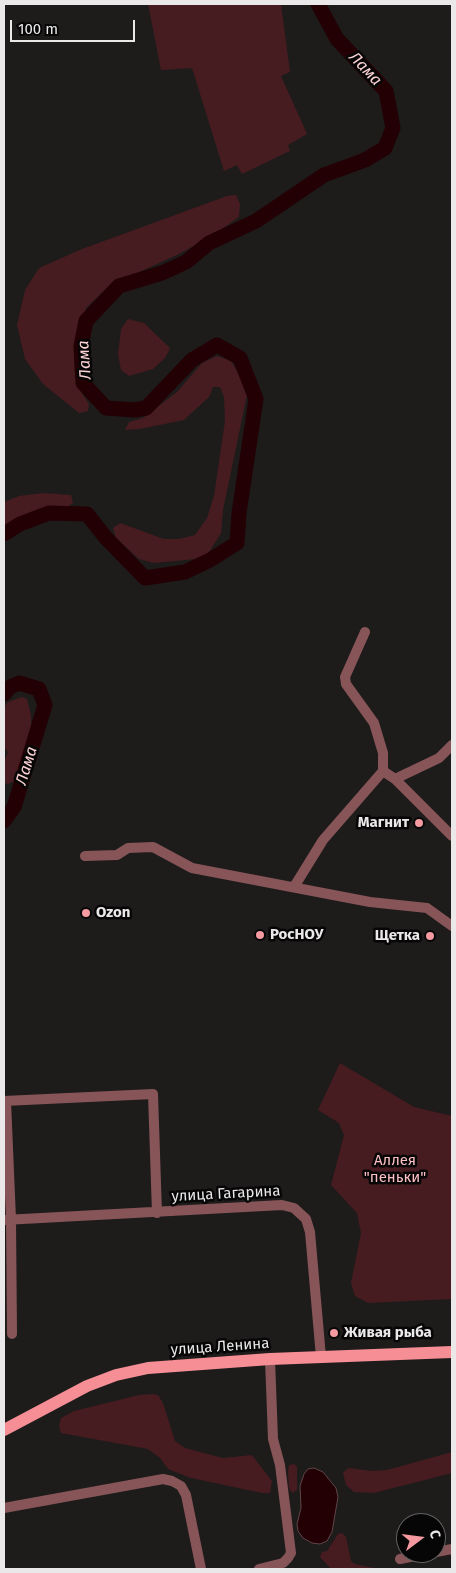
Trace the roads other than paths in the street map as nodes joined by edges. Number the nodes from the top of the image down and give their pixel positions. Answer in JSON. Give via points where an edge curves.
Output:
{"nodes":[{"id":1,"x":365,"y":632,"type":"dead end"},
{"id":2,"x":452,"y":745,"type":"edge"},
{"id":3,"x":383,"y":771,"type":"junction"},
{"id":4,"x":395,"y":779,"type":"junction"},
{"id":5,"x":452,"y":836,"type":"edge"},
{"id":6,"x":85,"y":856,"type":"dead end"},
{"id":7,"x":294,"y":887,"type":"junction"},
{"id":8,"x":452,"y":926,"type":"edge"},
{"id":9,"x":5,"y":1101,"type":"edge"},
{"id":10,"x":157,"y":1213,"type":"junction"},
{"id":11,"x":8,"y":1220,"type":"edge"},
{"id":12,"x":12,"y":1334,"type":"dead end"},
{"id":13,"x":452,"y":1352,"type":"edge"},
{"id":14,"x":321,"y":1357,"type":"junction"},
{"id":15,"x":270,"y":1359,"type":"junction"},
{"id":16,"x":4,"y":1430,"type":"edge"},
{"id":17,"x":4,"y":1508,"type":"edge"},
{"id":18,"x":201,"y":1569,"type":"edge"},
{"id":19,"x":259,"y":1569,"type":"edge"}],
"edges":[{"from":1,"to":3,"type":"street","via":[[345,677],[346,684],[374,723],[383,753]]},
{"from":2,"to":4,"type":"street","via":[[439,758]]},
{"from":3,"to":4,"type":"street"},
{"from":3,"to":7,"type":"street","via":[[323,840]]},
{"from":4,"to":5,"type":"street"},
{"from":6,"to":7,"type":"street","via":[[117,855],[128,848],[153,847],[192,868]]},
{"from":7,"to":8,"type":"street","via":[[370,902],[427,908]]},
{"from":9,"to":10,"type":"street","via":[[153,1094]]},
{"from":9,"to":11,"type":"street"},
{"from":10,"to":11,"type":"street","name":"улица Гагарина"},
{"from":10,"to":14,"type":"street","name":"улица Гагарина","via":[[282,1205],[300,1211],[310,1232]]},
{"from":11,"to":12,"type":"street"},
{"from":13,"to":14,"type":"main road","name":"улица Ленина"},
{"from":14,"to":15,"type":"main road","name":"улица Ленина"},
{"from":15,"to":16,"type":"main road","name":"улица Ленина","via":[[148,1368],[116,1375],[65,1396]]},
{"from":15,"to":19,"type":"street","via":[[273,1439],[290,1553],[282,1563]]},
{"from":17,"to":18,"type":"street","via":[[163,1479],[172,1481],[181,1486],[186,1495]]}]}
